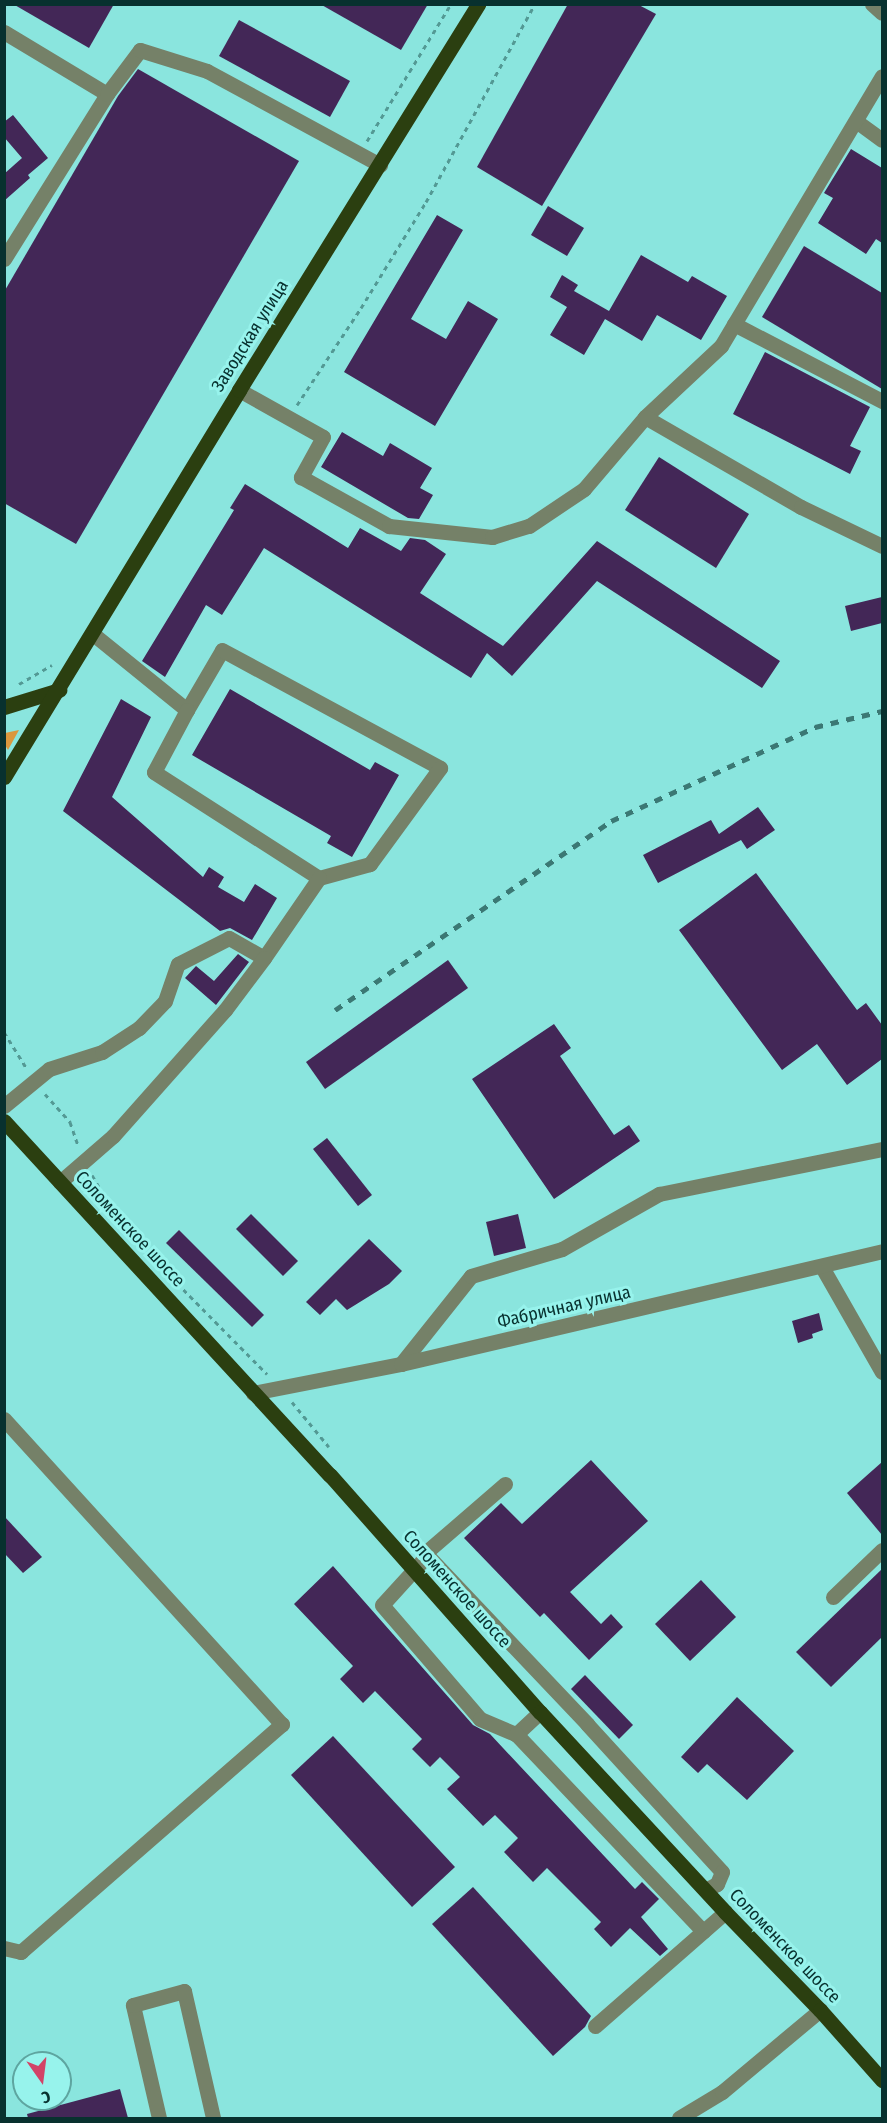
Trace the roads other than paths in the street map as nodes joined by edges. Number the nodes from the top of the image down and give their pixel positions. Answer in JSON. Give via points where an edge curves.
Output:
{"nodes":[{"id":1,"x":478,"y":4,"type":"edge"},
{"id":2,"x":872,"y":4,"type":"edge"},
{"id":3,"x":882,"y":13,"type":"edge"},
{"id":4,"x":4,"y":32,"type":"edge"},
{"id":5,"x":882,"y":76,"type":"edge"},
{"id":6,"x":107,"y":94,"type":"junction"},
{"id":7,"x":856,"y":121,"type":"junction"},
{"id":8,"x":882,"y":141,"type":"edge"},
{"id":9,"x":381,"y":165,"type":"junction"},
{"id":10,"x":4,"y":259,"type":"edge"},
{"id":11,"x":734,"y":324,"type":"junction"},
{"id":12,"x":239,"y":390,"type":"junction"},
{"id":13,"x":882,"y":402,"type":"edge"},
{"id":14,"x":645,"y":417,"type":"junction"},
{"id":15,"x":882,"y":546,"type":"edge"},
{"id":16,"x":93,"y":634,"type":"junction"},
{"id":17,"x":59,"y":690,"type":"junction"},
{"id":18,"x":4,"y":707,"type":"edge"},
{"id":19,"x":187,"y":710,"type":"junction"},
{"id":20,"x":4,"y":777,"type":"edge"},
{"id":21,"x":319,"y":878,"type":"junction"},
{"id":22,"x":264,"y":958,"type":"junction"},
{"id":23,"x":4,"y":1106,"type":"edge"},
{"id":24,"x":4,"y":1121,"type":"edge"},
{"id":25,"x":882,"y":1149,"type":"edge"},
{"id":26,"x":60,"y":1182,"type":"junction"},
{"id":27,"x":882,"y":1251,"type":"edge"},
{"id":28,"x":822,"y":1267,"type":"junction"},
{"id":29,"x":401,"y":1365,"type":"junction"},
{"id":30,"x":882,"y":1372,"type":"edge"},
{"id":31,"x":254,"y":1394,"type":"junction"},
{"id":32,"x":4,"y":1419,"type":"edge"},
{"id":33,"x":505,"y":1484,"type":"dead end"},
{"id":34,"x":882,"y":1550,"type":"edge"},
{"id":35,"x":425,"y":1553,"type":"junction"},
{"id":36,"x":413,"y":1569,"type":"junction"},
{"id":37,"x":833,"y":1597,"type":"dead end"},
{"id":38,"x":540,"y":1712,"type":"junction"},
{"id":39,"x":516,"y":1734,"type":"junction"},
{"id":40,"x":705,"y":1890,"type":"junction"},
{"id":41,"x":725,"y":1912,"type":"junction"},
{"id":42,"x":704,"y":1931,"type":"junction"},
{"id":43,"x":4,"y":1948,"type":"edge"},
{"id":44,"x":820,"y":2010,"type":"junction"},
{"id":45,"x":596,"y":2026,"type":"dead end"},
{"id":46,"x":882,"y":2080,"type":"edge"},
{"id":47,"x":159,"y":2118,"type":"edge"},
{"id":48,"x":213,"y":2118,"type":"edge"},
{"id":49,"x":679,"y":2118,"type":"edge"}],
"edges":[{"from":1,"to":9,"type":"main road","name":"Заводская улица"},
{"from":2,"to":3,"type":"street"},
{"from":4,"to":6,"type":"street"},
{"from":5,"to":7,"type":"street"},
{"from":6,"to":9,"type":"street","via":[[140,50],[207,71]]},
{"from":6,"to":10,"type":"street"},
{"from":7,"to":8,"type":"street"},
{"from":7,"to":11,"type":"street"},
{"from":9,"to":12,"type":"main road","name":"Заводская улица"},
{"from":11,"to":13,"type":"street"},
{"from":11,"to":14,"type":"street","via":[[721,346]]},
{"from":12,"to":14,"type":"street","via":[[323,437],[301,477],[389,526],[492,537],[529,526],[584,489]]},
{"from":12,"to":16,"type":"main road","name":"Заводская улица"},
{"from":14,"to":15,"type":"street","via":[[801,507]]},
{"from":16,"to":17,"type":"main road","name":"Заводская улица"},
{"from":16,"to":19,"type":"street"},
{"from":17,"to":18,"type":"main road"},
{"from":17,"to":20,"type":"main road","name":"Заводская улица"},
{"from":19,"to":21,"type":"street","via":[[154,772]]},
{"from":19,"to":21,"type":"street","via":[[222,650],[440,768],[370,864]]},
{"from":21,"to":22,"type":"street"},
{"from":22,"to":23,"type":"street","via":[[229,938],[178,964],[165,1001],[139,1028],[102,1052],[49,1070]]},
{"from":22,"to":26,"type":"street","via":[[225,1010],[113,1136]]},
{"from":24,"to":26,"type":"main road","name":"Соломенское шоссе"},
{"from":25,"to":29,"type":"street","via":[[659,1194],[562,1249],[471,1276]]},
{"from":26,"to":31,"type":"main road","name":"Соломенское шоссе"},
{"from":27,"to":28,"type":"street","name":"Фабричная улица"},
{"from":28,"to":29,"type":"street","name":"Фабричная улица"},
{"from":28,"to":30,"type":"street"},
{"from":29,"to":31,"type":"street","name":"Фабричная улица"},
{"from":31,"to":36,"type":"main road","name":"Соломенское шоссе"},
{"from":32,"to":43,"type":"street","via":[[282,1724],[21,1952]]},
{"from":33,"to":35,"type":"street"},
{"from":34,"to":37,"type":"street"},
{"from":35,"to":36,"type":"street"},
{"from":35,"to":40,"type":"street","via":[[722,1872],[717,1884]]},
{"from":36,"to":38,"type":"main road","name":"Соломенское шоссе"},
{"from":36,"to":39,"type":"street","via":[[382,1605],[480,1719]]},
{"from":38,"to":39,"type":"street"},
{"from":38,"to":40,"type":"main road","name":"Соломенское шоссе"},
{"from":39,"to":42,"type":"street"},
{"from":40,"to":41,"type":"main road","name":"Соломенское шоссе"},
{"from":41,"to":42,"type":"street"},
{"from":41,"to":44,"type":"main road","name":"Соломенское шоссе"},
{"from":42,"to":45,"type":"street"},
{"from":44,"to":46,"type":"main road","name":"Соломенское шоссе"},
{"from":44,"to":49,"type":"street","via":[[722,2092]]},
{"from":47,"to":48,"type":"street","via":[[132,2005],[184,1990]]}]}
